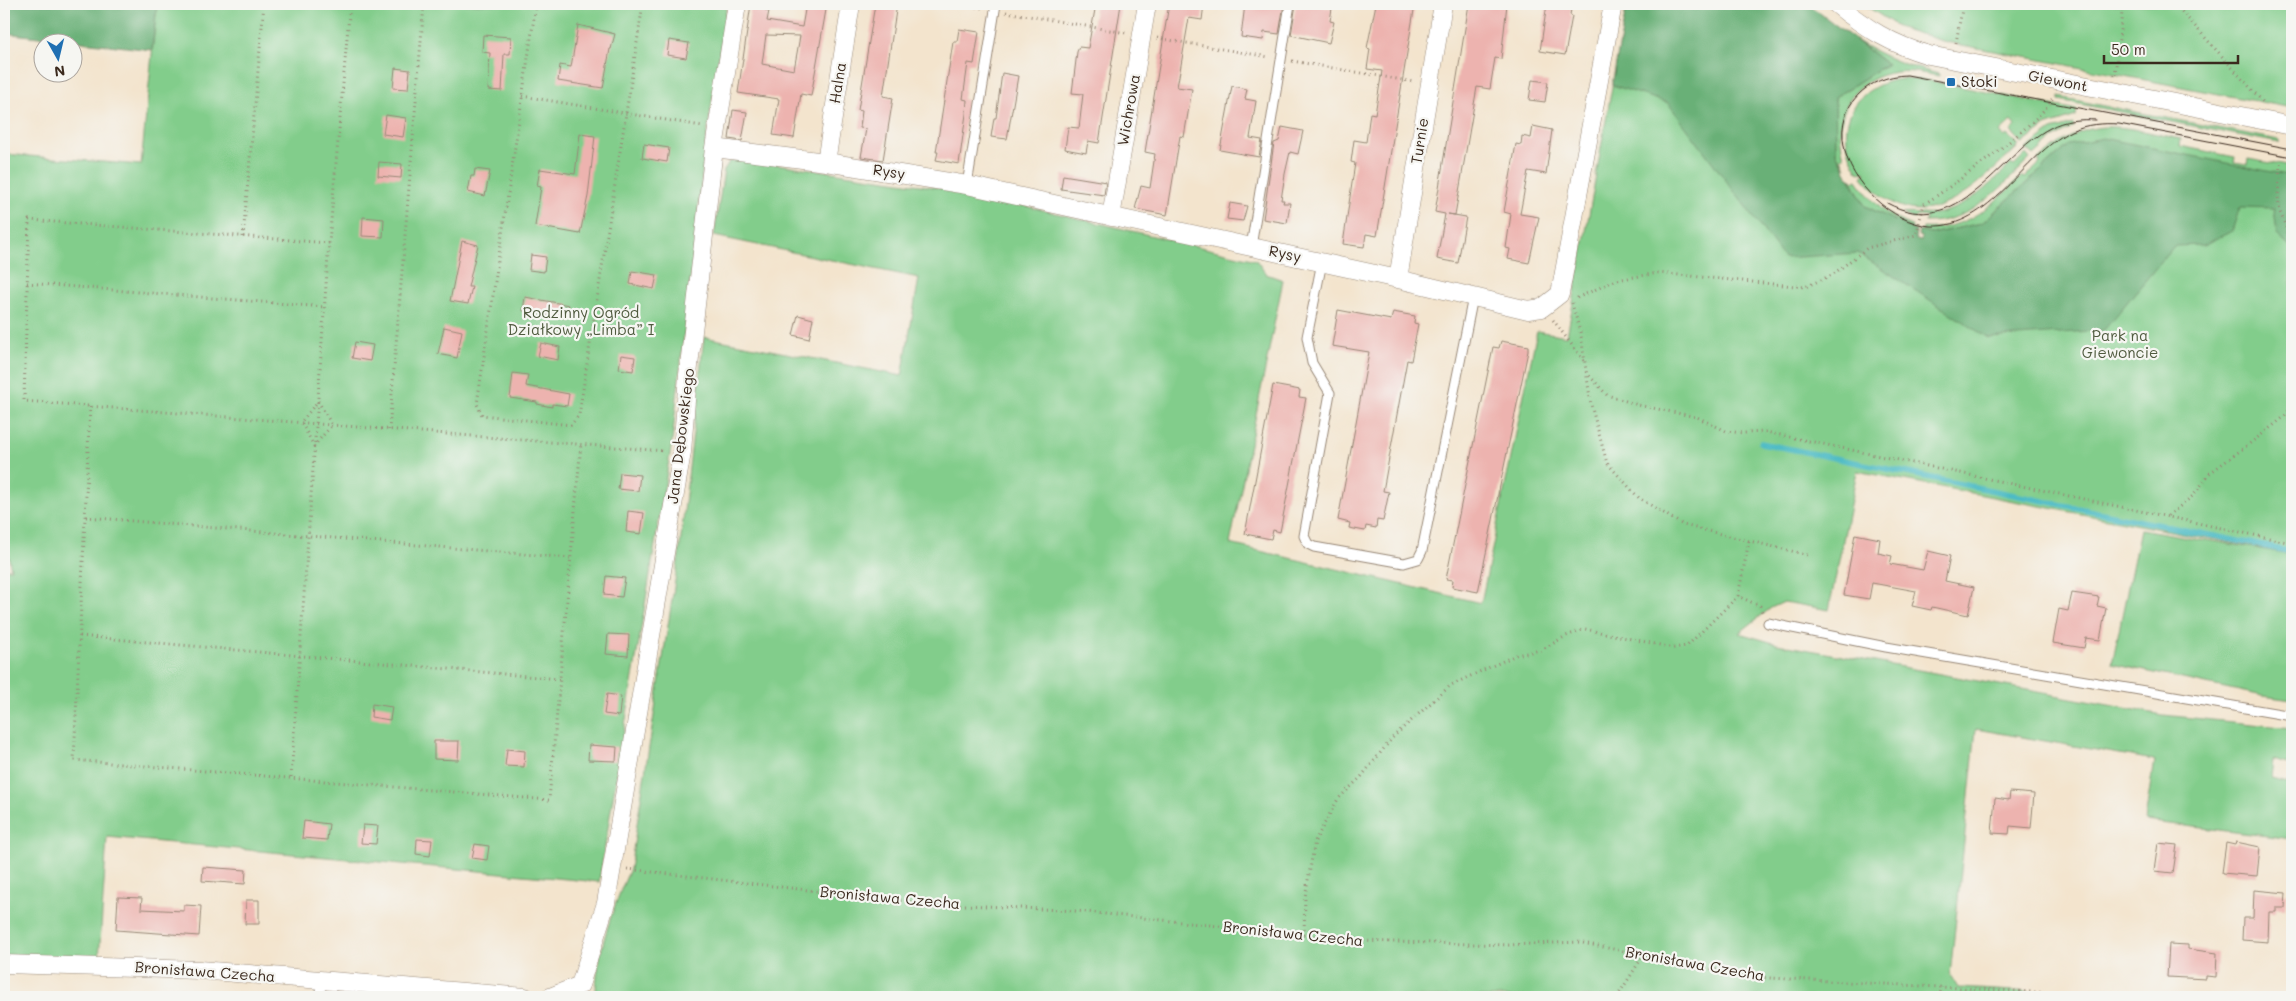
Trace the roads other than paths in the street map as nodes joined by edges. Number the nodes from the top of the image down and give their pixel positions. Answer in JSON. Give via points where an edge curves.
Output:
{"nodes":[{"id":1,"x":737,"y":4,"type":"edge"},
{"id":2,"x":851,"y":4,"type":"edge"},
{"id":3,"x":1147,"y":4,"type":"edge"},
{"id":4,"x":1290,"y":4,"type":"edge"},
{"id":5,"x":1443,"y":4,"type":"edge"},
{"id":6,"x":1614,"y":4,"type":"edge"},
{"id":7,"x":1836,"y":4,"type":"edge"},
{"id":8,"x":995,"y":7,"type":"edge"},
{"id":9,"x":2290,"y":126,"type":"edge"},
{"id":10,"x":714,"y":148,"type":"junction"},
{"id":11,"x":826,"y":162,"type":"junction"},
{"id":12,"x":967,"y":185,"type":"junction"},
{"id":13,"x":1110,"y":217,"type":"junction"},
{"id":14,"x":1250,"y":247,"type":"junction"},
{"id":15,"x":1322,"y":262,"type":"junction"},
{"id":16,"x":1398,"y":279,"type":"junction"},
{"id":17,"x":1473,"y":297,"type":"junction"},
{"id":18,"x":1768,"y":624,"type":"road end"},
{"id":19,"x":2292,"y":716,"type":"edge"},
{"id":20,"x":4,"y":964,"type":"edge"},
{"id":21,"x":321,"y":989,"type":"edge"},
{"id":22,"x":525,"y":997,"type":"edge"},
{"id":23,"x":550,"y":997,"type":"edge"}],
"edges":[{"from":1,"to":10,"type":"street","name":"Jana Dębowskiego"},
{"from":2,"to":11,"type":"street","name":"Halna"},
{"from":3,"to":13,"type":"street","name":"Wichrowa"},
{"from":4,"to":14,"type":"lane"},
{"from":5,"to":16,"type":"street","name":"Turnie"},
{"from":6,"to":17,"type":"street","name":"Rysy","via":[[1566,298],[1528,310]]},
{"from":7,"to":9,"type":"street","name":"Giewont","via":[[1894,44],[1953,60]]},
{"from":8,"to":12,"type":"lane"},
{"from":10,"to":11,"type":"street","name":"Rysy"},
{"from":10,"to":23,"type":"street","name":"Jana Dębowskiego","via":[[682,452],[606,903],[580,984]]},
{"from":11,"to":12,"type":"street","name":"Rysy"},
{"from":12,"to":13,"type":"street","name":"Rysy"},
{"from":13,"to":14,"type":"street","name":"Rysy"},
{"from":14,"to":15,"type":"street","name":"Rysy"},
{"from":15,"to":16,"type":"street","name":"Rysy"},
{"from":15,"to":17,"type":"lane","via":[[1307,337],[1312,363],[1330,393],[1304,536],[1314,547],[1404,563],[1418,559]]},
{"from":16,"to":17,"type":"street","name":"Rysy"},
{"from":18,"to":19,"type":"lane"},
{"from":20,"to":21,"type":"street","name":"Bronisława Czecha","via":[[200,970]]},
{"from":21,"to":22,"type":"street","name":"Bronisława Czecha"}]}
